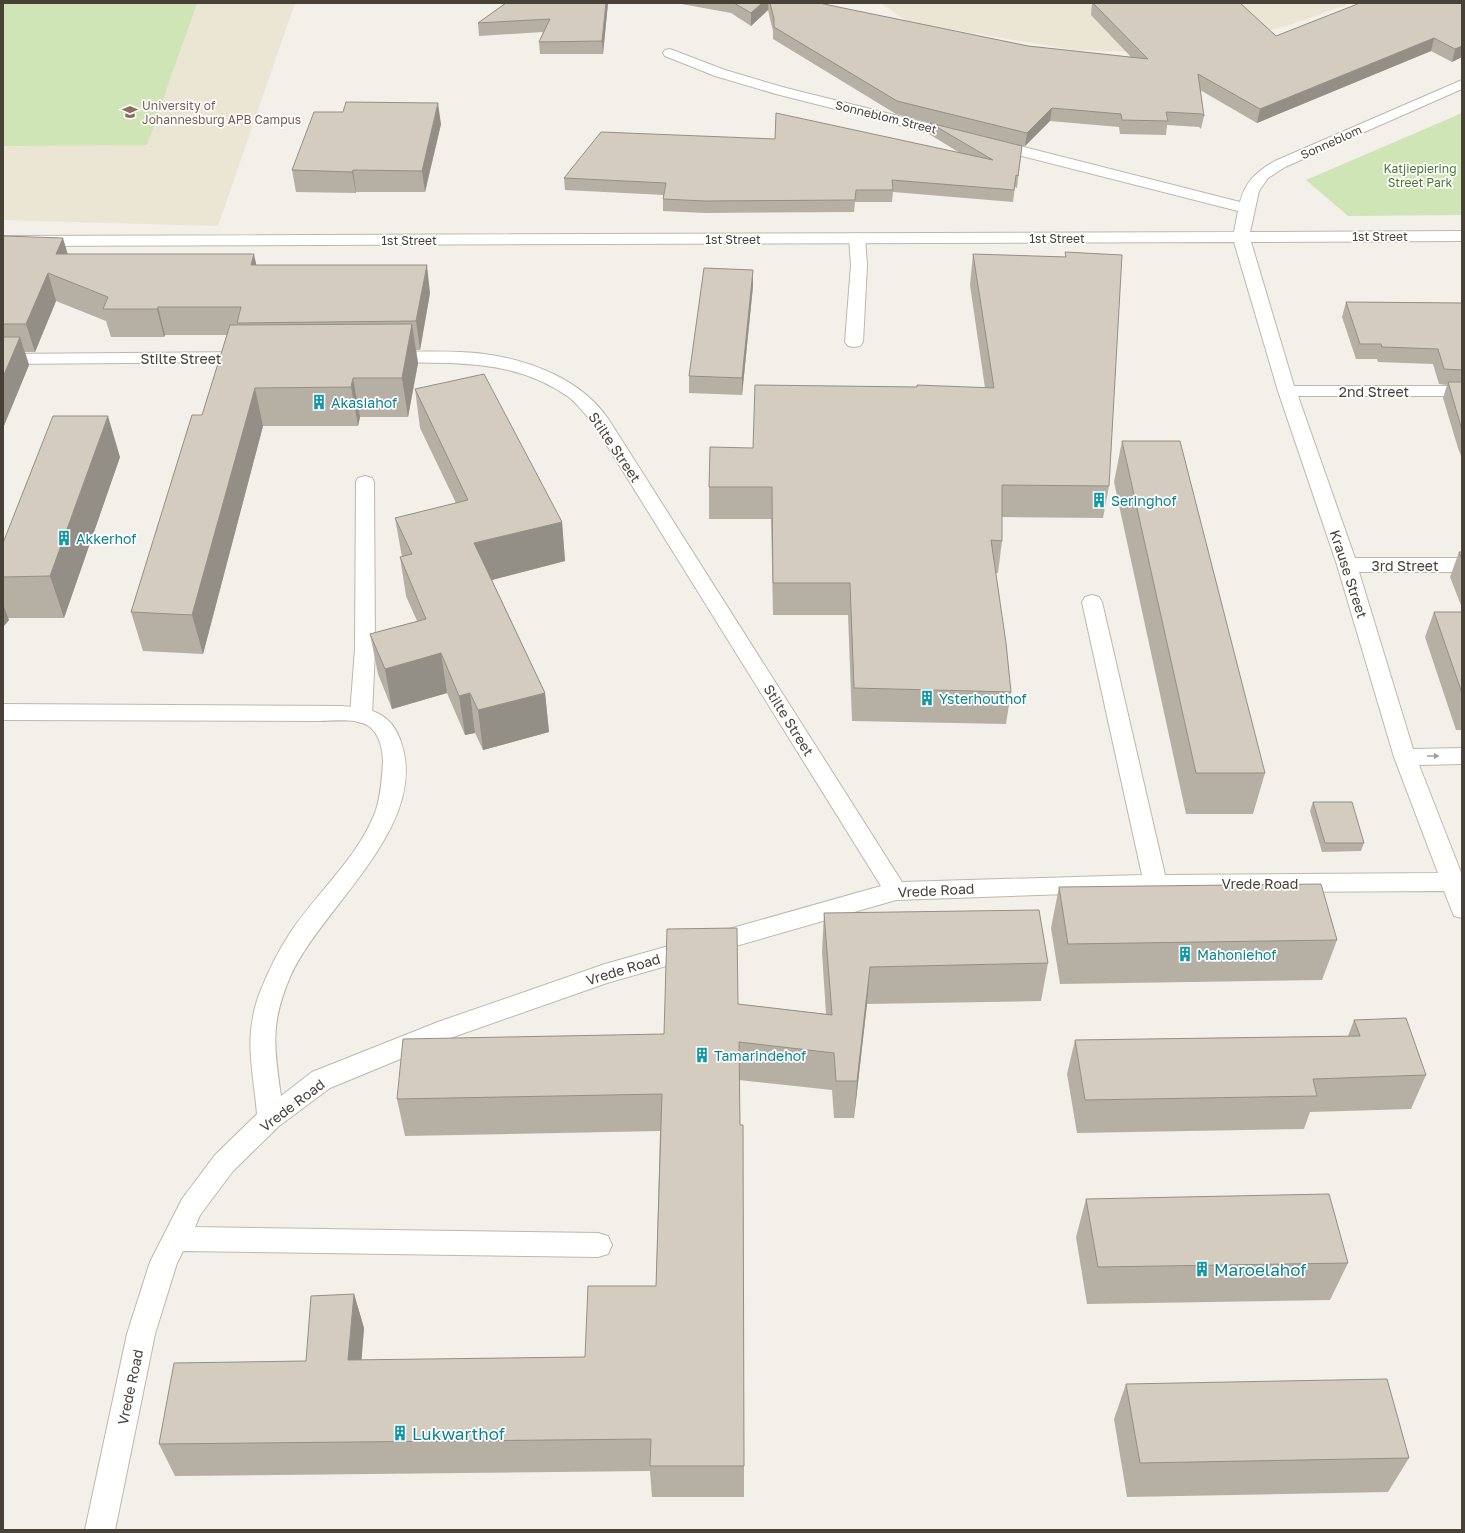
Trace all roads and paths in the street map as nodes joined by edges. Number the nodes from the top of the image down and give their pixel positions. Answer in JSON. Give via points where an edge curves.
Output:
{"nodes":[{"id":1,"x":670,"y":53,"type":"dead end"},
{"id":2,"x":1462,"y":84,"type":"edge"},
{"id":3,"x":1246,"y":208,"type":"junction"},
{"id":4,"x":1462,"y":236,"type":"edge"},
{"id":5,"x":856,"y":238,"type":"junction"},
{"id":6,"x":1241,"y":238,"type":"junction"},
{"id":7,"x":3,"y":241,"type":"edge"},
{"id":8,"x":854,"y":342,"type":"dead end"},
{"id":9,"x":272,"y":357,"type":"edge"},
{"id":10,"x":366,"y":357,"type":"edge"},
{"id":11,"x":3,"y":359,"type":"edge"},
{"id":12,"x":1287,"y":391,"type":"junction"},
{"id":13,"x":1462,"y":391,"type":"edge"},
{"id":14,"x":365,"y":482,"type":"dead end"},
{"id":15,"x":1347,"y":565,"type":"junction"},
{"id":16,"x":1462,"y":565,"type":"edge"},
{"id":17,"x":1092,"y":602,"type":"dead end"},
{"id":18,"x":3,"y":712,"type":"edge"},
{"id":19,"x":361,"y":715,"type":"junction"},
{"id":20,"x":1462,"y":756,"type":"edge"},
{"id":21,"x":1405,"y":757,"type":"junction"},
{"id":22,"x":1454,"y":882,"type":"junction"},
{"id":23,"x":1155,"y":884,"type":"junction"},
{"id":24,"x":896,"y":891,"type":"junction"},
{"id":25,"x":1462,"y":909,"type":"edge"},
{"id":26,"x":270,"y":1118,"type":"junction"},
{"id":27,"x":175,"y":1239,"type":"junction"},
{"id":28,"x":598,"y":1245,"type":"dead end"},
{"id":29,"x":100,"y":1530,"type":"edge"}],
"edges":[{"from":1,"to":3,"type":"street","name":"Sonneblom Street","via":[[720,73],[781,91]]},
{"from":2,"to":3,"type":"street","name":"Sonneblom","via":[[1280,164],[1262,175],[1251,191]]},
{"from":3,"to":6,"type":"street","name":"Sonneblom"},
{"from":4,"to":6,"type":"street","name":"1st Street"},
{"from":5,"to":6,"type":"street","name":"1st Street"},
{"from":5,"to":7,"type":"street","name":"1st Street"},
{"from":5,"to":8,"type":"street","via":[[859,265]]},
{"from":6,"to":12,"type":"street","name":"Krause Street"},
{"from":9,"to":11,"type":"street","name":"Stilte Street"},
{"from":10,"to":24,"type":"street","name":"Stilte Street","via":[[430,356],[483,359],[522,367],[549,378],[577,395],[600,420]]},
{"from":12,"to":13,"type":"street","name":"2nd Street"},
{"from":12,"to":15,"type":"street","name":"Krause Street"},
{"from":14,"to":19,"type":"street","via":[[365,649]]},
{"from":15,"to":16,"type":"street","name":"3rd Street"},
{"from":15,"to":21,"type":"street","name":"Krause Street"},
{"from":17,"to":23,"type":"street"},
{"from":18,"to":19,"type":"street"},
{"from":19,"to":26,"type":"street","via":[[378,722],[388,734],[395,771],[389,805],[362,857],[298,940],[269,1000],[262,1032]]},
{"from":21,"to":20,"type":"street","one_way":true},
{"from":21,"to":22,"type":"street","name":"Krause Street"},
{"from":22,"to":23,"type":"street","name":"Vrede Road"},
{"from":22,"to":25,"type":"street","name":"Krause Street"},
{"from":23,"to":24,"type":"street","name":"Vrede Road"},
{"from":24,"to":26,"type":"street","name":"Vrede Road","via":[[605,974],[447,1029],[321,1080]]},
{"from":26,"to":27,"type":"street","name":"Vrede Road","via":[[224,1162],[191,1207]]},
{"from":27,"to":28,"type":"street"},
{"from":27,"to":29,"type":"street","name":"Vrede Road","via":[[164,1262],[141,1334]]}]}
